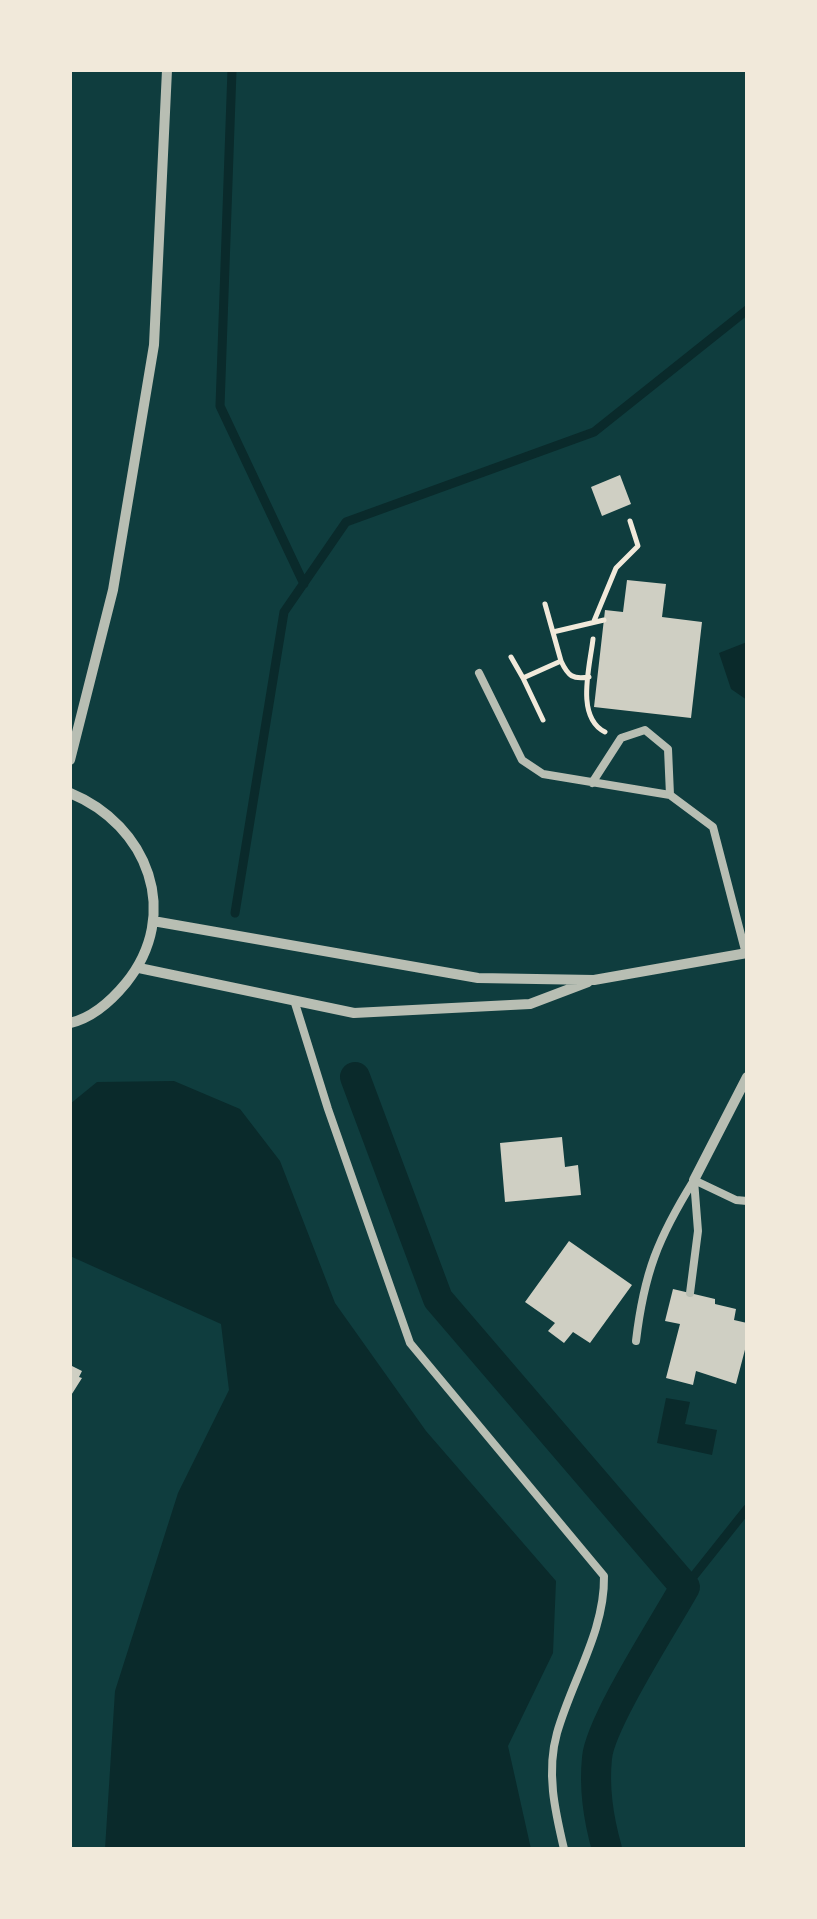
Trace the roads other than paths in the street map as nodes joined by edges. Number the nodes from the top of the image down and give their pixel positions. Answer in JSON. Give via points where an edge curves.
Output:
{"nodes":[{"id":1,"x":167,"y":70,"type":"edge"},
{"id":2,"x":479,"y":673,"type":"dead end"},
{"id":3,"x":70,"y":760,"type":"edge"},
{"id":4,"x":592,"y":783,"type":"junction"},
{"id":5,"x":70,"y":793,"type":"edge"},
{"id":6,"x":670,"y":794,"type":"junction"},
{"id":7,"x":153,"y":921,"type":"junction"},
{"id":8,"x":746,"y":954,"type":"edge"},
{"id":9,"x":747,"y":962,"type":"edge"},
{"id":10,"x":138,"y":968,"type":"junction"},
{"id":11,"x":594,"y":980,"type":"junction"},
{"id":12,"x":294,"y":1000,"type":"junction"},
{"id":13,"x":70,"y":1023,"type":"edge"},
{"id":14,"x":745,"y":1085,"type":"edge"},
{"id":15,"x":694,"y":1180,"type":"junction"},
{"id":16,"x":747,"y":1201,"type":"edge"},
{"id":17,"x":690,"y":1292,"type":"dead end"},
{"id":18,"x":636,"y":1341,"type":"dead end"},
{"id":19,"x":564,"y":1849,"type":"edge"}],
"edges":[{"from":1,"to":3,"type":"street","via":[[154,345],[113,590]]},
{"from":2,"to":4,"type":"lane","via":[[522,760],[543,774]]},
{"from":4,"to":6,"type":"lane"},
{"from":4,"to":6,"type":"lane","via":[[622,738],[645,730],[668,749]]},
{"from":5,"to":7,"type":"street","via":[[121,825],[141,854],[152,886]]},
{"from":6,"to":8,"type":"lane","via":[[713,827]]},
{"from":7,"to":10,"type":"street"},
{"from":7,"to":11,"type":"street","via":[[478,978]]},
{"from":8,"to":9,"type":"street"},
{"from":8,"to":11,"type":"street"},
{"from":10,"to":12,"type":"street"},
{"from":10,"to":13,"type":"street","via":[[113,999]]},
{"from":11,"to":12,"type":"street","via":[[530,1004],[354,1013]]},
{"from":12,"to":19,"type":"lane","via":[[410,1343],[604,1576],[605,1604],[556,1736],[551,1796]]},
{"from":14,"to":15,"type":"street"},
{"from":15,"to":16,"type":"lane"},
{"from":15,"to":17,"type":"lane","via":[[698,1232]]},
{"from":15,"to":18,"type":"lane","via":[[662,1230]]}]}
